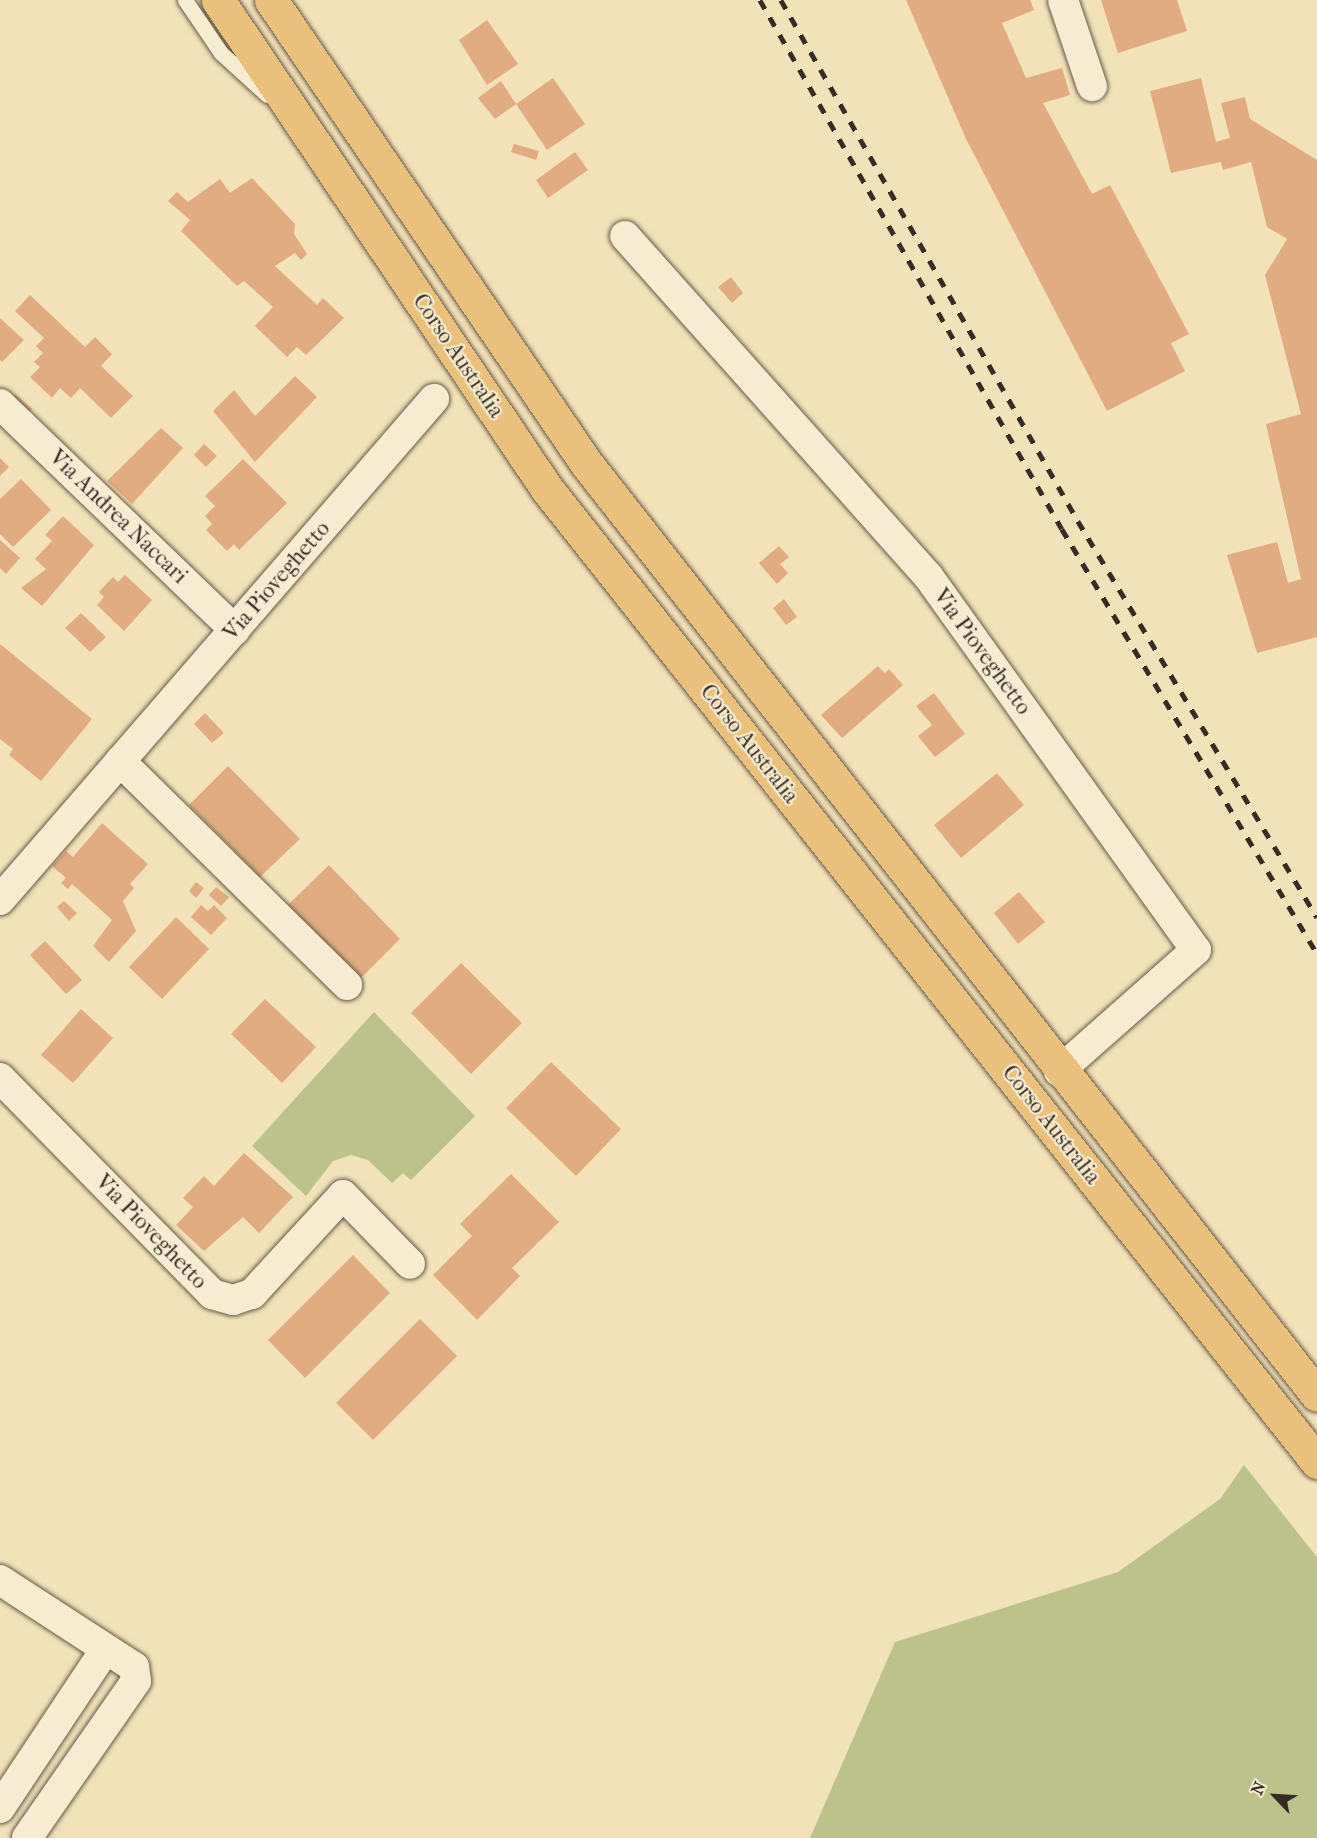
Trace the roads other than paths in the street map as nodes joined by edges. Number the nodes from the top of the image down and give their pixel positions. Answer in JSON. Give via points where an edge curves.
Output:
{"nodes":[{"id":1,"x":185,"y":0,"type":"edge"},
{"id":2,"x":218,"y":0,"type":"edge"},
{"id":3,"x":271,"y":0,"type":"edge"},
{"id":4,"x":1063,"y":0,"type":"edge"},
{"id":5,"x":1092,"y":86,"type":"dead end"},
{"id":6,"x":304,"y":128,"type":"junction"},
{"id":7,"x":625,"y":236,"type":"dead end"},
{"id":8,"x":434,"y":399,"type":"dead end"},
{"id":9,"x":0,"y":404,"type":"edge"},
{"id":10,"x":235,"y":630,"type":"junction"},
{"id":11,"x":120,"y":760,"type":"junction"},
{"id":12,"x":0,"y":900,"type":"edge"},
{"id":13,"x":346,"y":985,"type":"dead end"},
{"id":14,"x":1059,"y":1071,"type":"junction"},
{"id":15,"x":0,"y":1078,"type":"edge"},
{"id":16,"x":410,"y":1264,"type":"dead end"},
{"id":17,"x":1317,"y":1395,"type":"edge"},
{"id":18,"x":1317,"y":1462,"type":"edge"},
{"id":19,"x":0,"y":1580,"type":"edge"},
{"id":20,"x":105,"y":1650,"type":"junction"},
{"id":21,"x":0,"y":1808,"type":"edge"},
{"id":22,"x":27,"y":1838,"type":"edge"}],
"edges":[{"from":1,"to":6,"type":"lane","via":[[221,53]]},
{"from":2,"to":6,"type":"highway","name":"Corso Australia"},
{"from":3,"to":14,"type":"highway","name":"Corso Australia","via":[[586,463]]},
{"from":4,"to":5,"type":"street"},
{"from":6,"to":18,"type":"highway","name":"Corso Australia","via":[[547,489]]},
{"from":7,"to":14,"type":"street","name":"Via Pioveghetto","via":[[928,576],[1196,950]]},
{"from":8,"to":10,"type":"street","name":"Via Pioveghetto"},
{"from":9,"to":10,"type":"street","name":"Via Andrea Naccari"},
{"from":10,"to":11,"type":"street","name":"Via Pioveghetto"},
{"from":11,"to":12,"type":"street","name":"Via Pioveghetto"},
{"from":11,"to":13,"type":"street"},
{"from":14,"to":17,"type":"highway","name":"Corso Australia"},
{"from":15,"to":16,"type":"street","name":"Via Pioveghetto","via":[[212,1294],[233,1300],[252,1294],[343,1195]]},
{"from":19,"to":20,"type":"street"},
{"from":20,"to":21,"type":"street"},
{"from":20,"to":22,"type":"street","via":[[135,1667],[136,1681]]}]}
